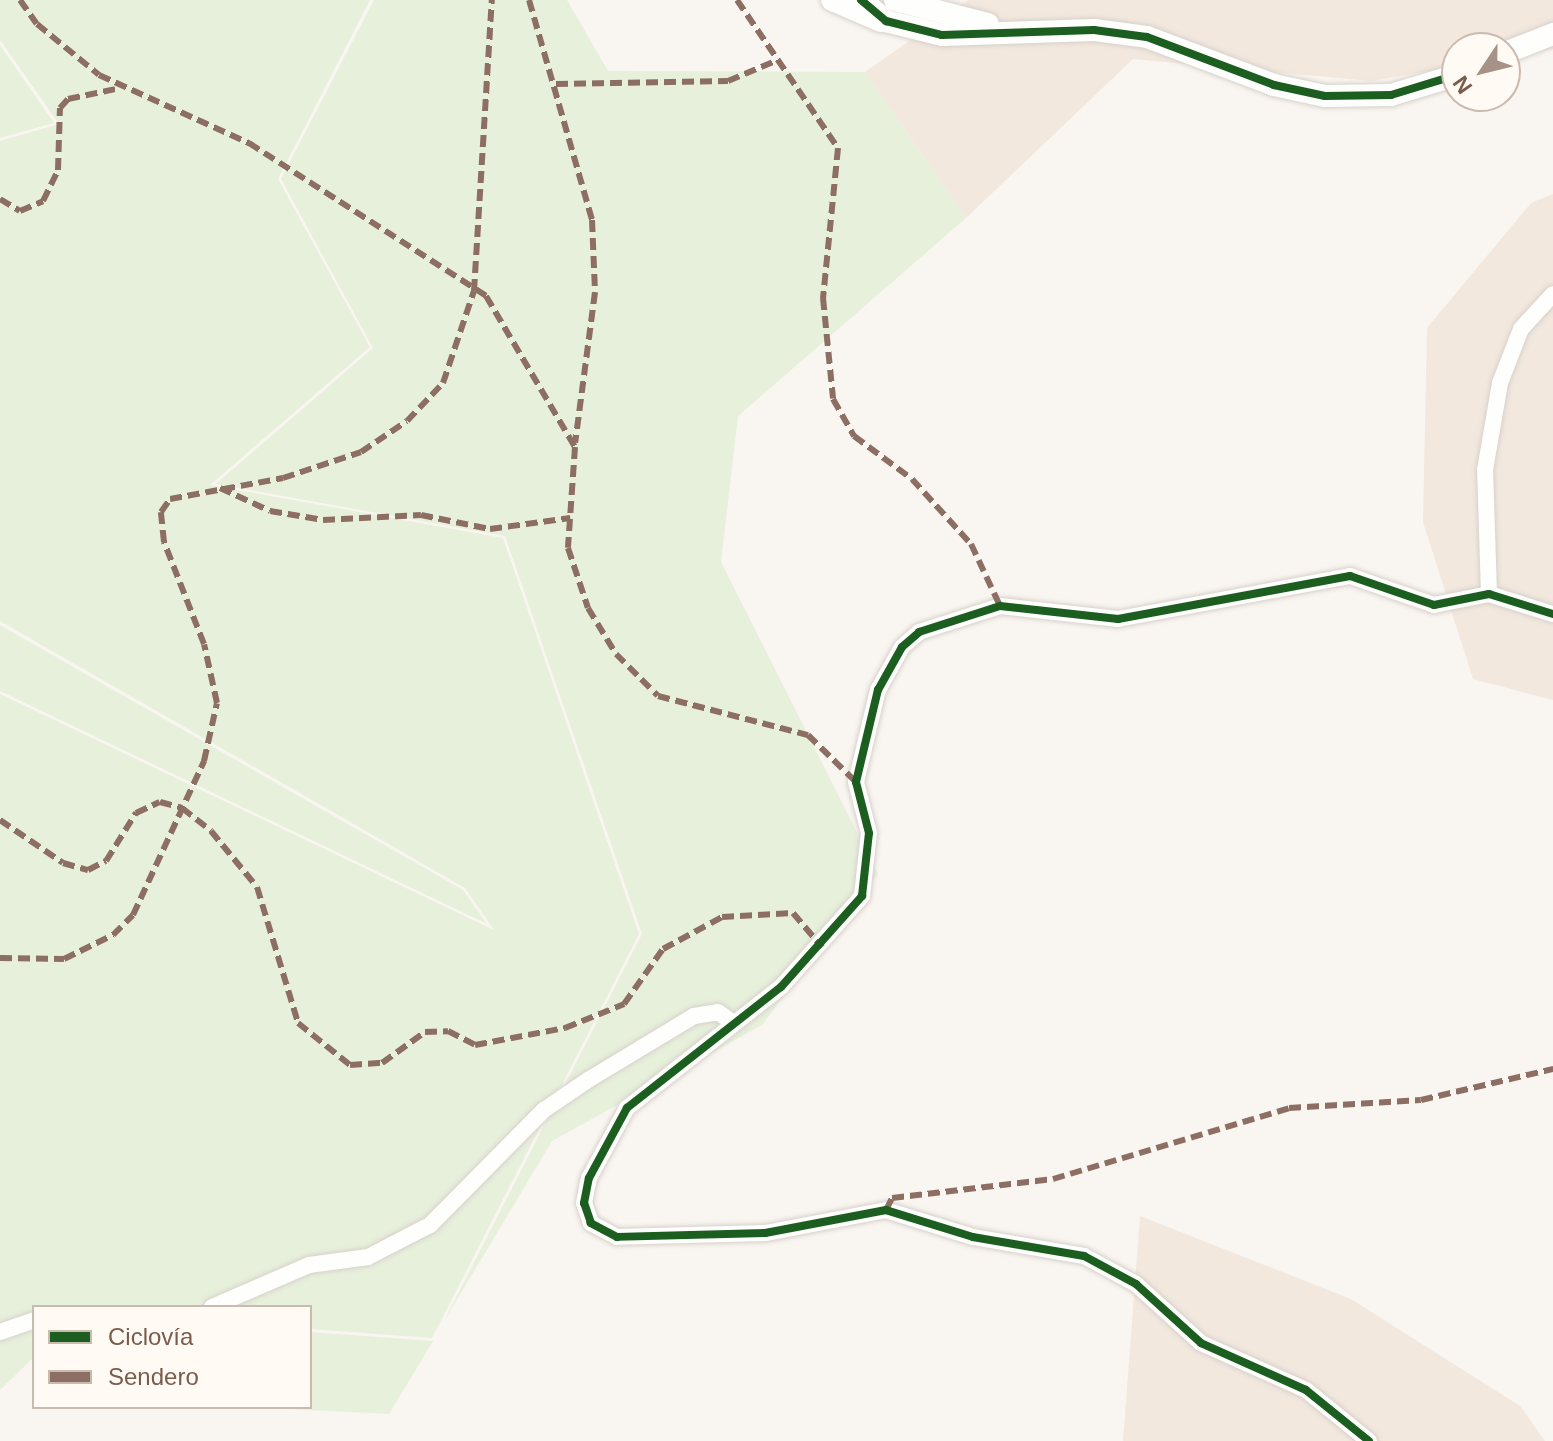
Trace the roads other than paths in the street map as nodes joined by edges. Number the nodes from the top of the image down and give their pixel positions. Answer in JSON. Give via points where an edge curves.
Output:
{"nodes":[{"id":1,"x":834,"y":0,"type":"edge"},
{"id":2,"x":864,"y":0,"type":"edge"},
{"id":3,"x":895,"y":0,"type":"edge"},
{"id":4,"x":953,"y":18,"type":"junction"},
{"id":5,"x":886,"y":21,"type":"junction"},
{"id":6,"x":1029,"y":30,"type":"junction"},
{"id":7,"x":1553,"y":34,"type":"edge"},
{"id":8,"x":1521,"y":47,"type":"edge"},
{"id":9,"x":1441,"y":80,"type":"edge"},
{"id":10,"x":1553,"y":294,"type":"edge"},
{"id":11,"x":1489,"y":594,"type":"junction"},
{"id":12,"x":1553,"y":614,"type":"edge"},
{"id":13,"x":732,"y":1022,"type":"junction"},
{"id":14,"x":217,"y":1305,"type":"edge"},
{"id":15,"x":32,"y":1321,"type":"edge"},
{"id":16,"x":0,"y":1332,"type":"edge"},
{"id":17,"x":1369,"y":1441,"type":"edge"}],
"edges":[{"from":1,"to":2,"type":"street"},
{"from":1,"to":5,"type":"street"},
{"from":2,"to":4,"type":"street","via":[[925,22]]},
{"from":2,"to":5,"type":"street"},
{"from":3,"to":4,"type":"street"},
{"from":4,"to":6,"type":"street"},
{"from":5,"to":6,"type":"street","via":[[942,35]]},
{"from":6,"to":9,"type":"street","via":[[1147,37],[1274,85],[1325,96],[1391,95]]},
{"from":7,"to":8,"type":"street"},
{"from":10,"to":11,"type":"street","via":[[1521,329],[1500,383],[1485,470]]},
{"from":11,"to":12,"type":"street"},
{"from":11,"to":13,"type":"street","via":[[1447,607],[1337,577],[1177,613],[1118,619],[1000,606],[919,632],[902,647],[878,690],[856,782],[869,833],[862,896],[781,987]]},
{"from":13,"to":14,"type":"street","via":[[718,1012],[694,1016],[588,1080],[544,1110],[430,1225],[368,1257],[309,1265]]},
{"from":13,"to":17,"type":"street","via":[[608,1132],[584,1203],[591,1223],[617,1237],[765,1233],[886,1210],[973,1237],[1084,1256],[1136,1284],[1201,1343],[1306,1390]]},
{"from":15,"to":16,"type":"street"}]}
